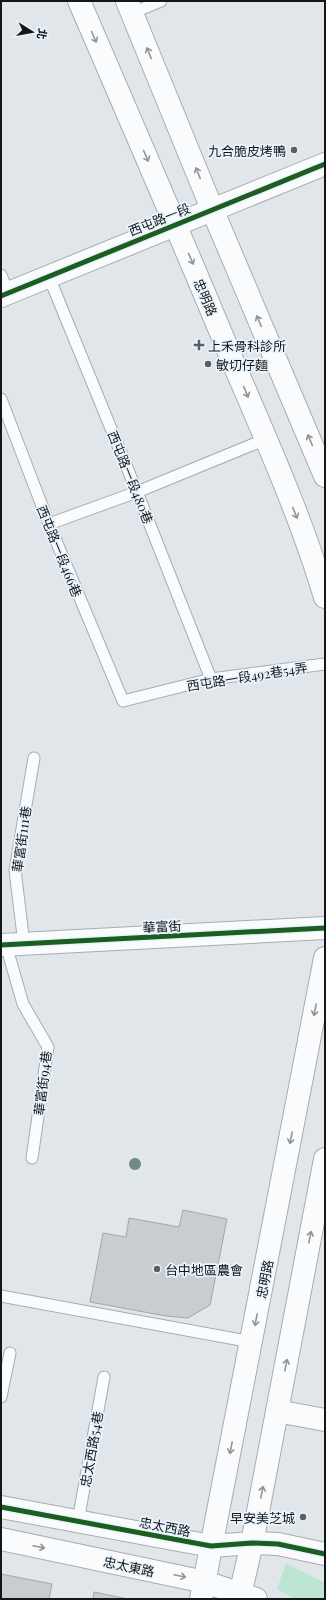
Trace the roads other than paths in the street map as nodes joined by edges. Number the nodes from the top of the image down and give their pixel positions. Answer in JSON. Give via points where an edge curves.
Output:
{"nodes":[{"id":1,"x":78,"y":1,"type":"edge"},
{"id":2,"x":161,"y":1,"type":"edge"},
{"id":3,"x":130,"y":7,"type":"edge"},
{"id":4,"x":325,"y":164,"type":"edge"},
{"id":5,"x":212,"y":209,"type":"junction"},
{"id":6,"x":176,"y":224,"type":"junction"},
{"id":7,"x":49,"y":277,"type":"junction"},
{"id":8,"x":3,"y":288,"type":"edge"},
{"id":9,"x":1,"y":399,"type":"edge"},
{"id":10,"x":266,"y":439,"type":"junction"},
{"id":11,"x":325,"y":476,"type":"edge"},
{"id":12,"x":137,"y":492,"type":"junction"},
{"id":13,"x":49,"y":524,"type":"junction"},
{"id":14,"x":325,"y":597,"type":"edge"},
{"id":15,"x":325,"y":664,"type":"edge"},
{"id":16,"x":211,"y":679,"type":"junction"},
{"id":17,"x":122,"y":701,"type":"joint"},
{"id":18,"x":34,"y":758,"type":"dead end"},
{"id":19,"x":325,"y":928,"type":"edge"},
{"id":20,"x":10,"y":945,"type":"edge"},
{"id":21,"x":325,"y":958,"type":"edge"},
{"id":22,"x":32,"y":1158,"type":"dead end"},
{"id":23,"x":325,"y":1159,"type":"edge"},
{"id":24,"x":1,"y":1296,"type":"edge"},
{"id":25,"x":252,"y":1342,"type":"junction"},
{"id":26,"x":10,"y":1354,"type":"dead end"},
{"id":27,"x":104,"y":1377,"type":"dead end"},
{"id":28,"x":1,"y":1397,"type":"edge"},
{"id":29,"x":278,"y":1411,"type":"junction"},
{"id":30,"x":325,"y":1420,"type":"edge"},
{"id":31,"x":1,"y":1507,"type":"edge"},
{"id":32,"x":78,"y":1521,"type":"junction"},
{"id":33,"x":1,"y":1539,"type":"edge"},
{"id":34,"x":252,"y":1543,"type":"junction"},
{"id":35,"x":211,"y":1546,"type":"junction"},
{"id":36,"x":325,"y":1554,"type":"edge"},
{"id":37,"x":203,"y":1590,"type":"edge"},
{"id":38,"x":245,"y":1597,"type":"edge"}],
"edges":[{"from":1,"to":6,"type":"main road","name":"忠明路","one_way":true},
{"from":2,"to":3,"type":"lane"},
{"from":5,"to":3,"type":"main road","one_way":true},
{"from":4,"to":5,"type":"main road","name":"西屯路一段"},
{"from":5,"to":6,"type":"main road","name":"西屯路一段"},
{"from":11,"to":5,"type":"main road","one_way":true},
{"from":6,"to":7,"type":"main road","name":"西屯路一段"},
{"from":6,"to":10,"type":"main road","name":"忠明路","one_way":true},
{"from":7,"to":8,"type":"main road","name":"西屯路一段"},
{"from":7,"to":12,"type":"lane","name":"西屯路一段480巷"},
{"from":9,"to":13,"type":"lane","name":"西屯路一段466巷"},
{"from":10,"to":12,"type":"lane"},
{"from":10,"to":14,"type":"main road","name":"忠明路","one_way":true,"via":[[313,556]]},
{"from":12,"to":13,"type":"lane"},
{"from":12,"to":16,"type":"lane","name":"西屯路一段480巷"},
{"from":13,"to":17,"type":"lane","name":"西屯路一段466巷"},
{"from":15,"to":16,"type":"lane","name":"西屯路一段492巷54弄"},
{"from":16,"to":17,"type":"lane","name":"西屯路一段492巷54弄"},
{"from":18,"to":20,"type":"lane","name":"華富街111巷","via":[[15,870]]},
{"from":19,"to":20,"type":"main road","name":"華富街"},
{"from":20,"to":22,"type":"lane","name":"華富街94巷","via":[[23,1004],[48,1047]]},
{"from":21,"to":25,"type":"main road","name":"忠明路","one_way":true},
{"from":29,"to":23,"type":"main road","one_way":true},
{"from":24,"to":25,"type":"lane"},
{"from":25,"to":35,"type":"main road","name":"忠明路","one_way":true},
{"from":26,"to":28,"type":"lane"},
{"from":27,"to":32,"type":"lane","name":"忠太西路54巷"},
{"from":29,"to":30,"type":"main road"},
{"from":34,"to":29,"type":"main road","one_way":true},
{"from":31,"to":32,"type":"main road","name":"忠太西路"},
{"from":32,"to":35,"type":"main road","name":"忠太西路"},
{"from":33,"to":37,"type":"main road","name":"忠太東路","one_way":true},
{"from":34,"to":35,"type":"main road","name":"忠太西路"},
{"from":34,"to":36,"type":"main road","name":"忠太西路","via":[[278,1544]]},
{"from":34,"to":38,"type":"main road"},
{"from":35,"to":37,"type":"main road","name":"忠明路"},
{"from":37,"to":38,"type":"main road","name":"忠太東路"}]}
